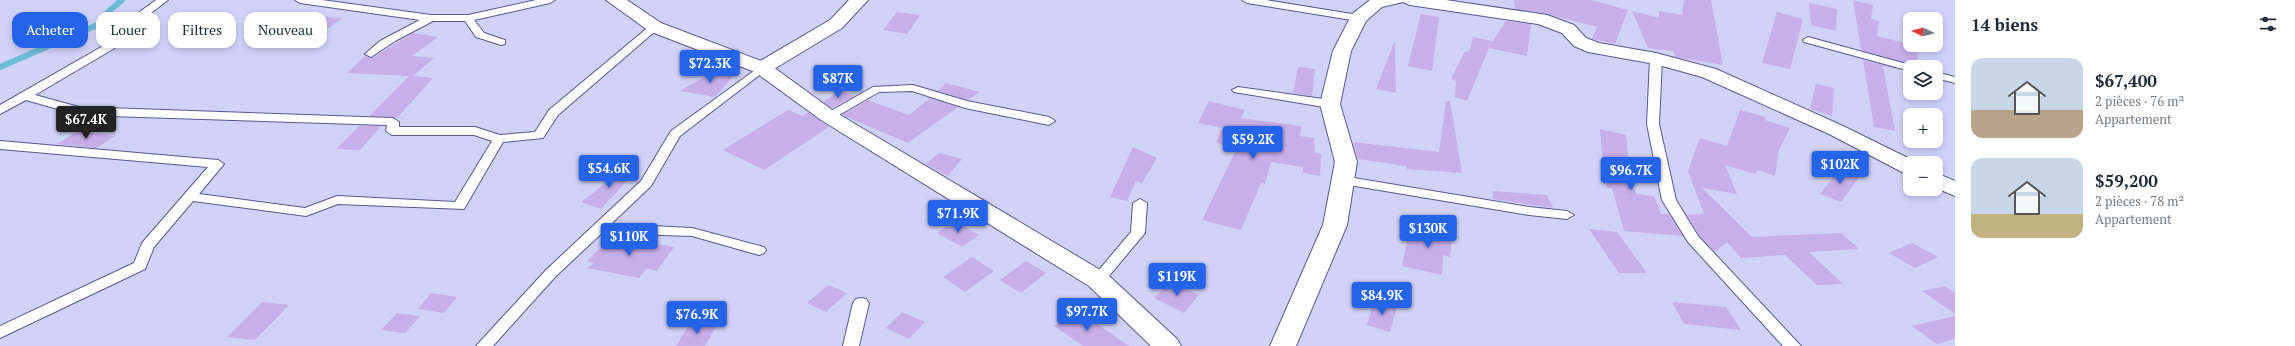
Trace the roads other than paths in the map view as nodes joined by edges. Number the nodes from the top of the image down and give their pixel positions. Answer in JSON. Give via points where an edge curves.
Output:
{"nodes":[{"id":1,"x":163,"y":0,"type":"edge"},
{"id":2,"x":300,"y":0,"type":"edge"},
{"id":3,"x":550,"y":0,"type":"edge"},
{"id":4,"x":615,"y":0,"type":"edge"},
{"id":5,"x":859,"y":0,"type":"edge"},
{"id":6,"x":1247,"y":0,"type":"edge"},
{"id":7,"x":1397,"y":0,"type":"edge"},
{"id":8,"x":1453,"y":2,"type":"edge"},
{"id":9,"x":431,"y":18,"type":"junction"},
{"id":10,"x":468,"y":18,"type":"junction"},
{"id":11,"x":1358,"y":18,"type":"junction"},
{"id":12,"x":655,"y":27,"type":"junction"},
{"id":13,"x":1808,"y":40,"type":"dead end"},
{"id":14,"x":501,"y":42,"type":"dead end"},
{"id":15,"x":371,"y":54,"type":"dead end"},
{"id":16,"x":1656,"y":59,"type":"junction"},
{"id":17,"x":1903,"y":66,"type":"edge"},
{"id":18,"x":762,"y":68,"type":"junction"},
{"id":19,"x":1943,"y":76,"type":"edge"},
{"id":20,"x":1955,"y":80,"type":"edge"},
{"id":21,"x":1238,"y":90,"type":"dead end"},
{"id":22,"x":25,"y":96,"type":"junction"},
{"id":23,"x":1330,"y":104,"type":"junction"},
{"id":24,"x":0,"y":110,"type":"edge"},
{"id":25,"x":828,"y":116,"type":"junction"},
{"id":26,"x":1049,"y":121,"type":"dead end"},
{"id":27,"x":499,"y":139,"type":"junction"},
{"id":28,"x":0,"y":144,"type":"edge"},
{"id":29,"x":1903,"y":164,"type":"edge"},
{"id":30,"x":1342,"y":180,"type":"junction"},
{"id":31,"x":1943,"y":183,"type":"edge"},
{"id":32,"x":1955,"y":189,"type":"edge"},
{"id":33,"x":190,"y":197,"type":"junction"},
{"id":34,"x":1140,"y":203,"type":"dead end"},
{"id":35,"x":1567,"y":215,"type":"dead end"},
{"id":36,"x":599,"y":228,"type":"junction"},
{"id":37,"x":758,"y":250,"type":"dead end"},
{"id":38,"x":1098,"y":280,"type":"junction"},
{"id":39,"x":861,"y":303,"type":"dead end"},
{"id":40,"x":0,"y":332,"type":"edge"},
{"id":41,"x":484,"y":346,"type":"edge"},
{"id":42,"x":851,"y":346,"type":"edge"},
{"id":43,"x":1168,"y":346,"type":"edge"},
{"id":44,"x":1283,"y":346,"type":"edge"},
{"id":45,"x":1793,"y":346,"type":"edge"}],
"edges":[{"from":1,"to":22,"type":"lane","via":[[134,21],[121,40],[111,47]]},
{"from":2,"to":9,"type":"lane"},
{"from":3,"to":10,"type":"lane"},
{"from":4,"to":12,"type":"street"},
{"from":5,"to":18,"type":"street","via":[[836,24]]},
{"from":6,"to":11,"type":"lane"},
{"from":7,"to":8,"type":"street"},
{"from":7,"to":11,"type":"street","via":[[1377,3]]},
{"from":8,"to":16,"type":"street","via":[[1541,19],[1568,29],[1580,42],[1595,48]]},
{"from":9,"to":10,"type":"lane"},
{"from":9,"to":15,"type":"lane","via":[[383,42]]},
{"from":10,"to":14,"type":"lane","via":[[480,35]]},
{"from":11,"to":23,"type":"street","via":[[1342,51]]},
{"from":12,"to":18,"type":"street"},
{"from":12,"to":27,"type":"lane","via":[[554,113],[539,135]]},
{"from":13,"to":17,"type":"lane"},
{"from":16,"to":29,"type":"street","via":[[1709,73],[1836,130]]},
{"from":16,"to":45,"type":"lane","via":[[1653,124],[1670,200],[1693,239]]},
{"from":18,"to":25,"type":"street"},
{"from":18,"to":36,"type":"lane","via":[[675,134],[646,183]]},
{"from":19,"to":20,"type":"lane"},
{"from":21,"to":23,"type":"lane"},
{"from":22,"to":24,"type":"lane"},
{"from":22,"to":27,"type":"lane","via":[[79,111],[393,122],[392,131],[474,131]]},
{"from":23,"to":30,"type":"street","via":[[1346,162]]},
{"from":25,"to":26,"type":"lane","via":[[877,89],[913,88],[965,104]]},
{"from":25,"to":38,"type":"street"},
{"from":27,"to":33,"type":"lane","via":[[459,206],[337,200],[306,212]]},
{"from":28,"to":33,"type":"lane","via":[[87,154],[218,164]]},
{"from":30,"to":35,"type":"lane"},
{"from":30,"to":44,"type":"street","via":[[1335,225]]},
{"from":31,"to":32,"type":"street"},
{"from":33,"to":40,"type":"lane","via":[[147,246],[140,266]]},
{"from":34,"to":38,"type":"lane","via":[[1138,233]]},
{"from":36,"to":37,"type":"lane","via":[[692,232]]},
{"from":36,"to":41,"type":"lane","via":[[551,273]]},
{"from":38,"to":43,"type":"street"},
{"from":39,"to":42,"type":"lane"}]}
